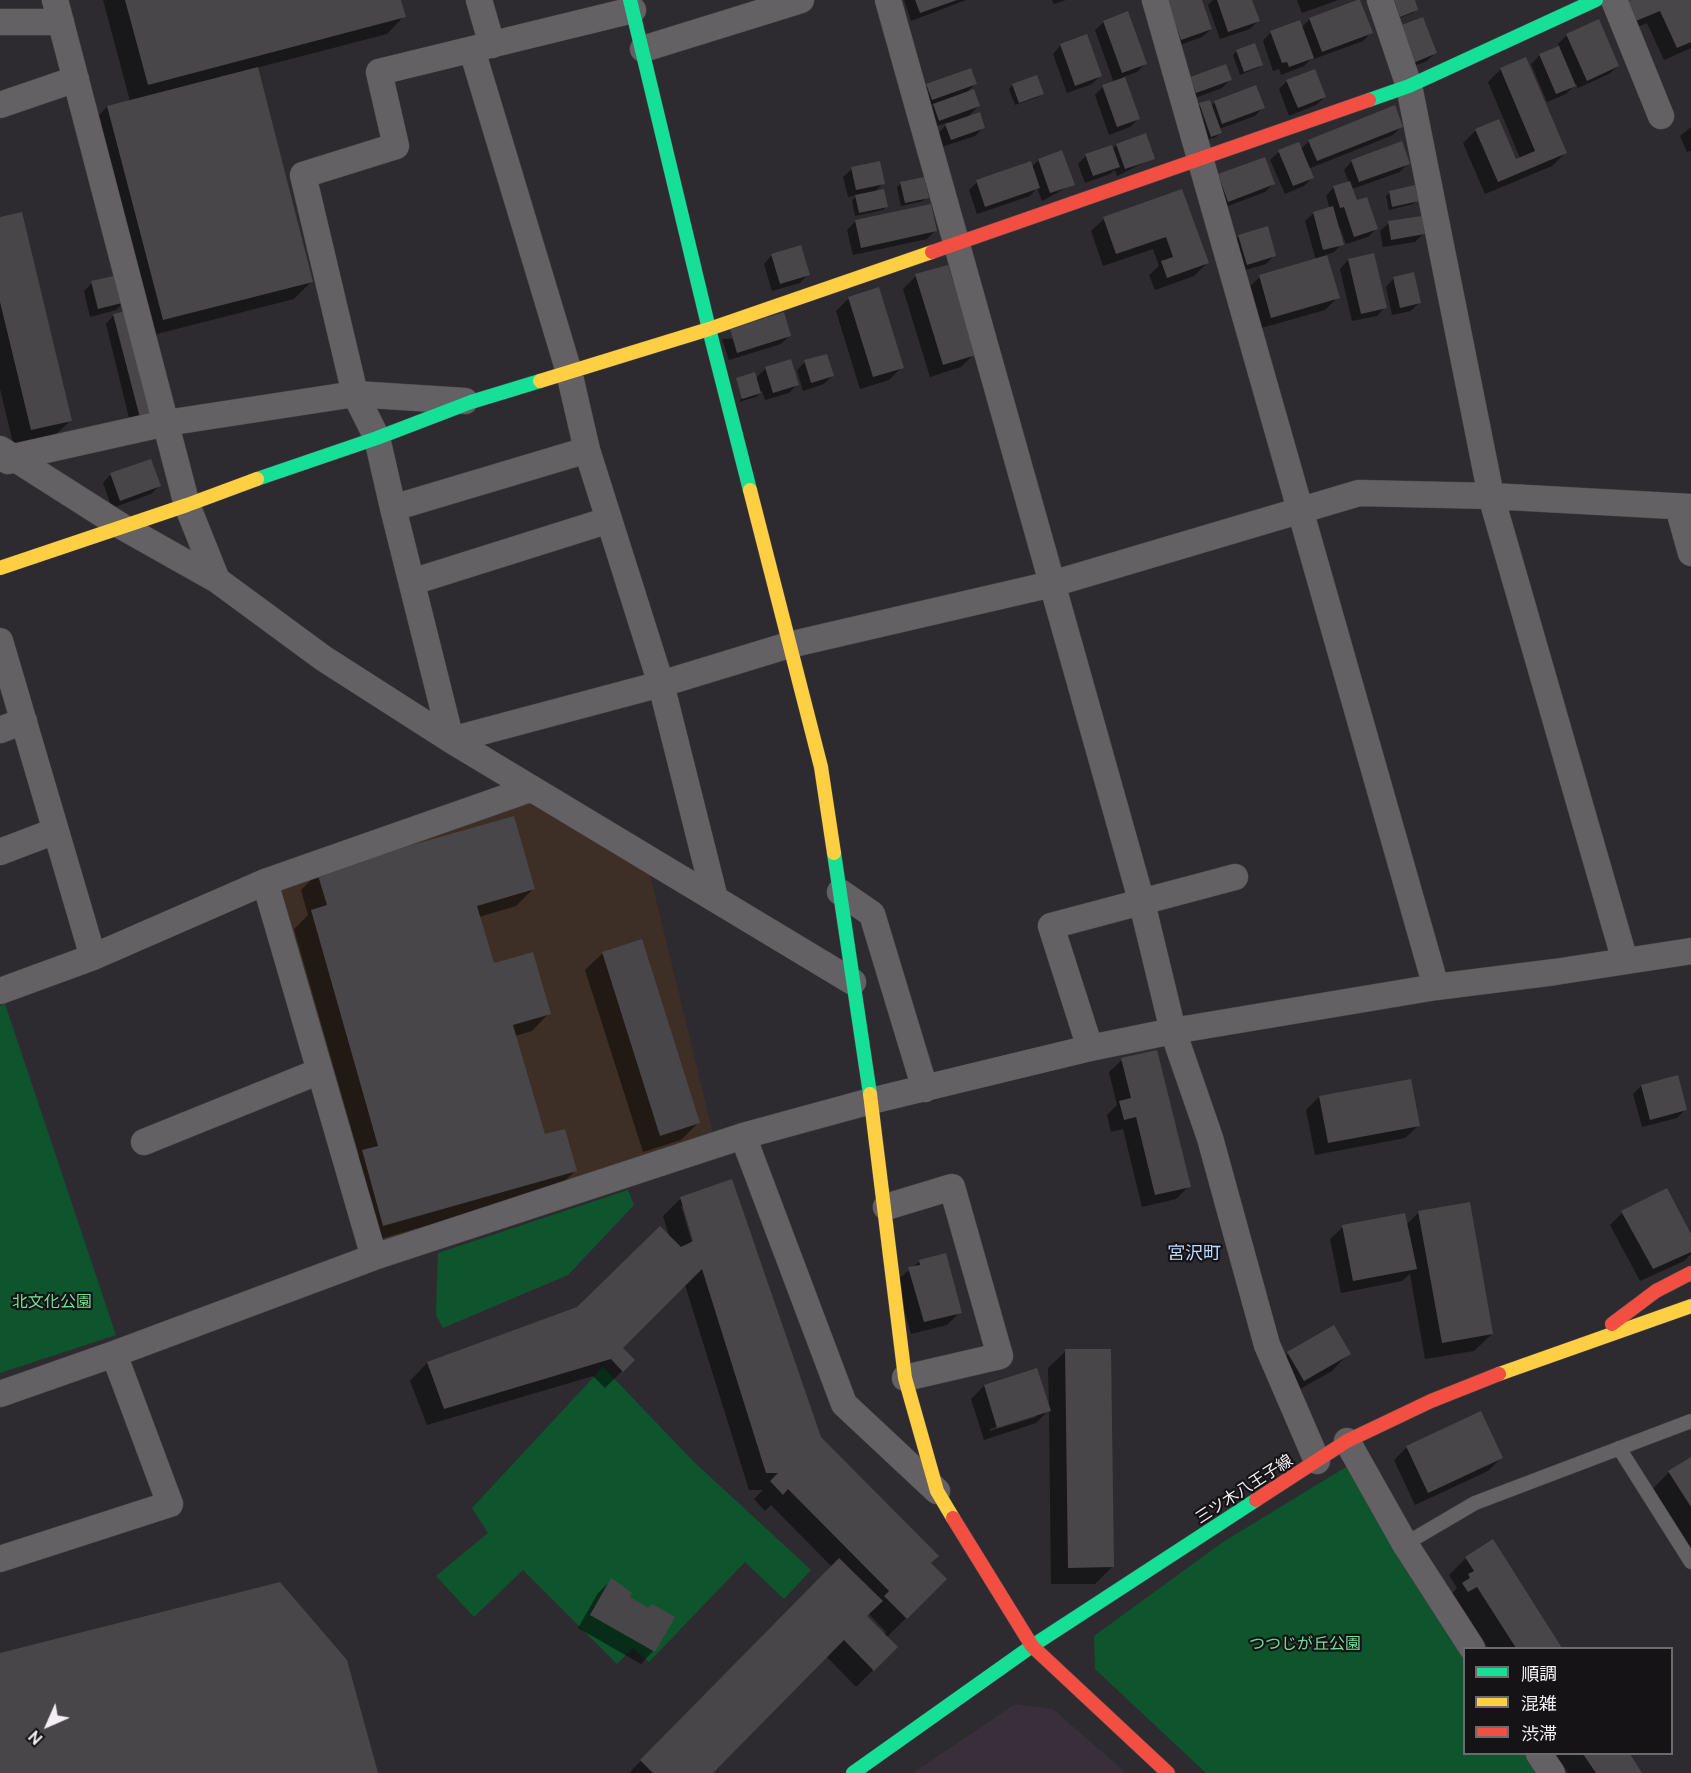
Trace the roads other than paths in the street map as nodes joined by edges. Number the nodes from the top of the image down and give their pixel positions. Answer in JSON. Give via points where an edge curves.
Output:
{"nodes":[{"id":1,"x":478,"y":0,"type":"edge"},
{"id":2,"x":801,"y":0,"type":"edge"},
{"id":3,"x":888,"y":0,"type":"edge"},
{"id":4,"x":1155,"y":0,"type":"edge"},
{"id":5,"x":1380,"y":0,"type":"edge"},
{"id":6,"x":1596,"y":0,"type":"edge"},
{"id":7,"x":1614,"y":0,"type":"edge"},
{"id":8,"x":631,"y":5,"type":"edge"},
{"id":9,"x":1565,"y":6,"type":"edge"},
{"id":10,"x":752,"y":7,"type":"edge"},
{"id":11,"x":58,"y":11,"type":"edge"},
{"id":12,"x":0,"y":22,"type":"edge"},
{"id":13,"x":482,"y":47,"type":"junction"},
{"id":14,"x":643,"y":49,"type":"junction"},
{"id":15,"x":76,"y":79,"type":"junction"},
{"id":16,"x":1409,"y":86,"type":"junction"},
{"id":17,"x":0,"y":105,"type":"edge"},
{"id":18,"x":1661,"y":116,"type":"dead end"},
{"id":19,"x":1201,"y":159,"type":"junction"},
{"id":20,"x":955,"y":244,"type":"junction"},
{"id":21,"x":709,"y":329,"type":"junction"},
{"id":22,"x":569,"y":372,"type":"junction"},
{"id":23,"x":355,"y":394,"type":"junction"},
{"id":24,"x":471,"y":402,"type":"junction"},
{"id":25,"x":166,"y":423,"type":"junction"},
{"id":26,"x":377,"y":438,"type":"junction"},
{"id":27,"x":587,"y":450,"type":"junction"},
{"id":28,"x":5,"y":457,"type":"edge"},
{"id":29,"x":1491,"y":496,"type":"junction"},
{"id":30,"x":187,"y":505,"type":"junction"},
{"id":31,"x":1684,"y":507,"type":"edge"},
{"id":32,"x":393,"y":508,"type":"junction"},
{"id":33,"x":1301,"y":511,"type":"junction"},
{"id":34,"x":609,"y":520,"type":"junction"},
{"id":35,"x":121,"y":526,"type":"junction"},
{"id":36,"x":1691,"y":553,"type":"edge"},
{"id":37,"x":0,"y":568,"type":"edge"},
{"id":38,"x":217,"y":580,"type":"junction"},
{"id":39,"x":412,"y":582,"type":"junction"},
{"id":40,"x":1052,"y":584,"type":"junction"},
{"id":41,"x":0,"y":641,"type":"edge"},
{"id":42,"x":789,"y":645,"type":"junction"},
{"id":43,"x":661,"y":684,"type":"junction"},
{"id":44,"x":12,"y":725,"type":"edge"},
{"id":45,"x":451,"y":740,"type":"junction"},
{"id":46,"x":530,"y":789,"type":"junction"},
{"id":47,"x":55,"y":831,"type":"junction"},
{"id":48,"x":0,"y":852,"type":"edge"},
{"id":49,"x":1235,"y":877,"type":"dead end"},
{"id":50,"x":265,"y":882,"type":"junction"},
{"id":51,"x":840,"y":892,"type":"junction"},
{"id":52,"x":715,"y":899,"type":"junction"},
{"id":53,"x":1142,"y":903,"type":"junction"},
{"id":54,"x":1691,"y":951,"type":"edge"},
{"id":55,"x":93,"y":957,"type":"junction"},
{"id":56,"x":1625,"y":961,"type":"junction"},
{"id":57,"x":853,"y":982,"type":"junction"},
{"id":58,"x":1436,"y":987,"type":"junction"},
{"id":59,"x":0,"y":991,"type":"edge"},
{"id":60,"x":1173,"y":1032,"type":"junction"},
{"id":61,"x":1090,"y":1048,"type":"junction"},
{"id":62,"x":320,"y":1071,"type":"junction"},
{"id":63,"x":925,"y":1089,"type":"junction"},
{"id":64,"x":871,"y":1101,"type":"junction"},
{"id":65,"x":743,"y":1136,"type":"junction"},
{"id":66,"x":144,"y":1142,"type":"dead end"},
{"id":67,"x":886,"y":1207,"type":"junction"},
{"id":68,"x":374,"y":1257,"type":"junction"},
{"id":69,"x":1691,"y":1273,"type":"edge"},
{"id":70,"x":1691,"y":1306,"type":"edge"},
{"id":71,"x":1680,"y":1324,"type":"dead end"},
{"id":72,"x":1589,"y":1341,"type":"junction"},
{"id":73,"x":114,"y":1354,"type":"junction"},
{"id":74,"x":905,"y":1378,"type":"junction"},
{"id":75,"x":0,"y":1394,"type":"edge"},
{"id":76,"x":1691,"y":1420,"type":"edge"},
{"id":77,"x":1347,"y":1441,"type":"junction"},
{"id":78,"x":1619,"y":1448,"type":"junction"},
{"id":79,"x":1317,"y":1461,"type":"junction"},
{"id":80,"x":937,"y":1491,"type":"junction"},
{"id":81,"x":1405,"y":1544,"type":"junction"},
{"id":82,"x":0,"y":1559,"type":"edge"},
{"id":83,"x":1691,"y":1562,"type":"edge"},
{"id":84,"x":1032,"y":1646,"type":"junction"},
{"id":85,"x":1471,"y":1647,"type":"edge"},
{"id":86,"x":1540,"y":1755,"type":"edge"},
{"id":87,"x":853,"y":1773,"type":"edge"},
{"id":88,"x":1168,"y":1773,"type":"edge"},
{"id":89,"x":1552,"y":1773,"type":"edge"}],
"edges":[{"from":1,"to":13,"type":"street"},
{"from":2,"to":10,"type":"street"},
{"from":3,"to":20,"type":"street"},
{"from":4,"to":19,"type":"street"},
{"from":5,"to":16,"type":"street"},
{"from":6,"to":9,"type":"street"},
{"from":7,"to":18,"type":"street"},
{"from":8,"to":13,"type":"street"},
{"from":8,"to":14,"type":"street"},
{"from":9,"to":16,"type":"street"},
{"from":10,"to":14,"type":"street"},
{"from":11,"to":12,"type":"street"},
{"from":11,"to":15,"type":"street"},
{"from":13,"to":22,"type":"street"},
{"from":13,"to":23,"type":"street","via":[[379,72],[396,146],[303,175]]},
{"from":14,"to":21,"type":"street"},
{"from":15,"to":17,"type":"street"},
{"from":15,"to":25,"type":"street"},
{"from":16,"to":19,"type":"street"},
{"from":16,"to":29,"type":"street"},
{"from":19,"to":20,"type":"street"},
{"from":19,"to":33,"type":"street"},
{"from":20,"to":21,"type":"street"},
{"from":20,"to":40,"type":"street"},
{"from":21,"to":22,"type":"street"},
{"from":21,"to":42,"type":"street"},
{"from":22,"to":24,"type":"street"},
{"from":22,"to":27,"type":"street"},
{"from":23,"to":24,"type":"street"},
{"from":23,"to":25,"type":"street"},
{"from":23,"to":26,"type":"street"},
{"from":24,"to":26,"type":"street"},
{"from":25,"to":28,"type":"street"},
{"from":25,"to":30,"type":"street"},
{"from":26,"to":30,"type":"street"},
{"from":26,"to":32,"type":"street"},
{"from":27,"to":32,"type":"street"},
{"from":27,"to":34,"type":"street"},
{"from":28,"to":35,"type":"street"},
{"from":29,"to":31,"type":"street"},
{"from":29,"to":33,"type":"street","via":[[1359,493]]},
{"from":29,"to":56,"type":"street"},
{"from":30,"to":35,"type":"street"},
{"from":30,"to":38,"type":"street"},
{"from":31,"to":36,"type":"street"},
{"from":32,"to":39,"type":"street"},
{"from":33,"to":40,"type":"street"},
{"from":33,"to":58,"type":"street"},
{"from":34,"to":39,"type":"street"},
{"from":34,"to":43,"type":"street"},
{"from":35,"to":37,"type":"street"},
{"from":35,"to":38,"type":"street"},
{"from":38,"to":45,"type":"street","via":[[323,658]]},
{"from":39,"to":45,"type":"street"},
{"from":40,"to":42,"type":"street"},
{"from":40,"to":53,"type":"street"},
{"from":41,"to":44,"type":"street"},
{"from":42,"to":43,"type":"street"},
{"from":42,"to":51,"type":"street","via":[[821,767]]},
{"from":43,"to":45,"type":"street"},
{"from":43,"to":52,"type":"street"},
{"from":44,"to":47,"type":"street"},
{"from":45,"to":46,"type":"street"},
{"from":46,"to":50,"type":"street"},
{"from":46,"to":52,"type":"street"},
{"from":47,"to":48,"type":"street"},
{"from":47,"to":55,"type":"street"},
{"from":49,"to":53,"type":"street"},
{"from":50,"to":55,"type":"street"},
{"from":50,"to":62,"type":"street"},
{"from":51,"to":57,"type":"street"},
{"from":51,"to":63,"type":"street","via":[[872,914]]},
{"from":52,"to":57,"type":"street"},
{"from":53,"to":60,"type":"street"},
{"from":53,"to":61,"type":"street","via":[[1051,926]]},
{"from":54,"to":56,"type":"street"},
{"from":55,"to":59,"type":"street"},
{"from":56,"to":58,"type":"street"},
{"from":57,"to":64,"type":"street"},
{"from":58,"to":60,"type":"street"},
{"from":60,"to":61,"type":"street"},
{"from":60,"to":79,"type":"street","via":[[1210,1138],[1267,1345]]},
{"from":61,"to":63,"type":"street"},
{"from":62,"to":66,"type":"street"},
{"from":62,"to":68,"type":"street"},
{"from":63,"to":64,"type":"street"},
{"from":64,"to":65,"type":"street"},
{"from":64,"to":67,"type":"street"},
{"from":65,"to":68,"type":"street"},
{"from":65,"to":80,"type":"street","via":[[844,1404]]},
{"from":67,"to":74,"type":"street"},
{"from":67,"to":74,"type":"street","via":[[952,1187],[1000,1356]]},
{"from":68,"to":73,"type":"street"},
{"from":69,"to":72,"type":"street","via":[[1656,1291]]},
{"from":70,"to":72,"type":"street","name":"三ツ木八王子線"},
{"from":71,"to":72,"type":"street"},
{"from":72,"to":77,"type":"street","name":"三ツ木八王子線","via":[[1491,1376],[1384,1421]]},
{"from":73,"to":75,"type":"street"},
{"from":73,"to":82,"type":"street","via":[[170,1504]]},
{"from":74,"to":80,"type":"street"},
{"from":76,"to":78,"type":"lane"},
{"from":77,"to":79,"type":"street","name":"三ツ木八王子線"},
{"from":77,"to":81,"type":"street"},
{"from":78,"to":81,"type":"lane","via":[[1475,1503]]},
{"from":78,"to":83,"type":"lane"},
{"from":79,"to":84,"type":"street","name":"三ツ木八王子線"},
{"from":80,"to":84,"type":"street"},
{"from":81,"to":85,"type":"street"},
{"from":84,"to":87,"type":"street","name":"三ツ木八王子線"},
{"from":84,"to":88,"type":"street"},
{"from":86,"to":89,"type":"street"}]}
